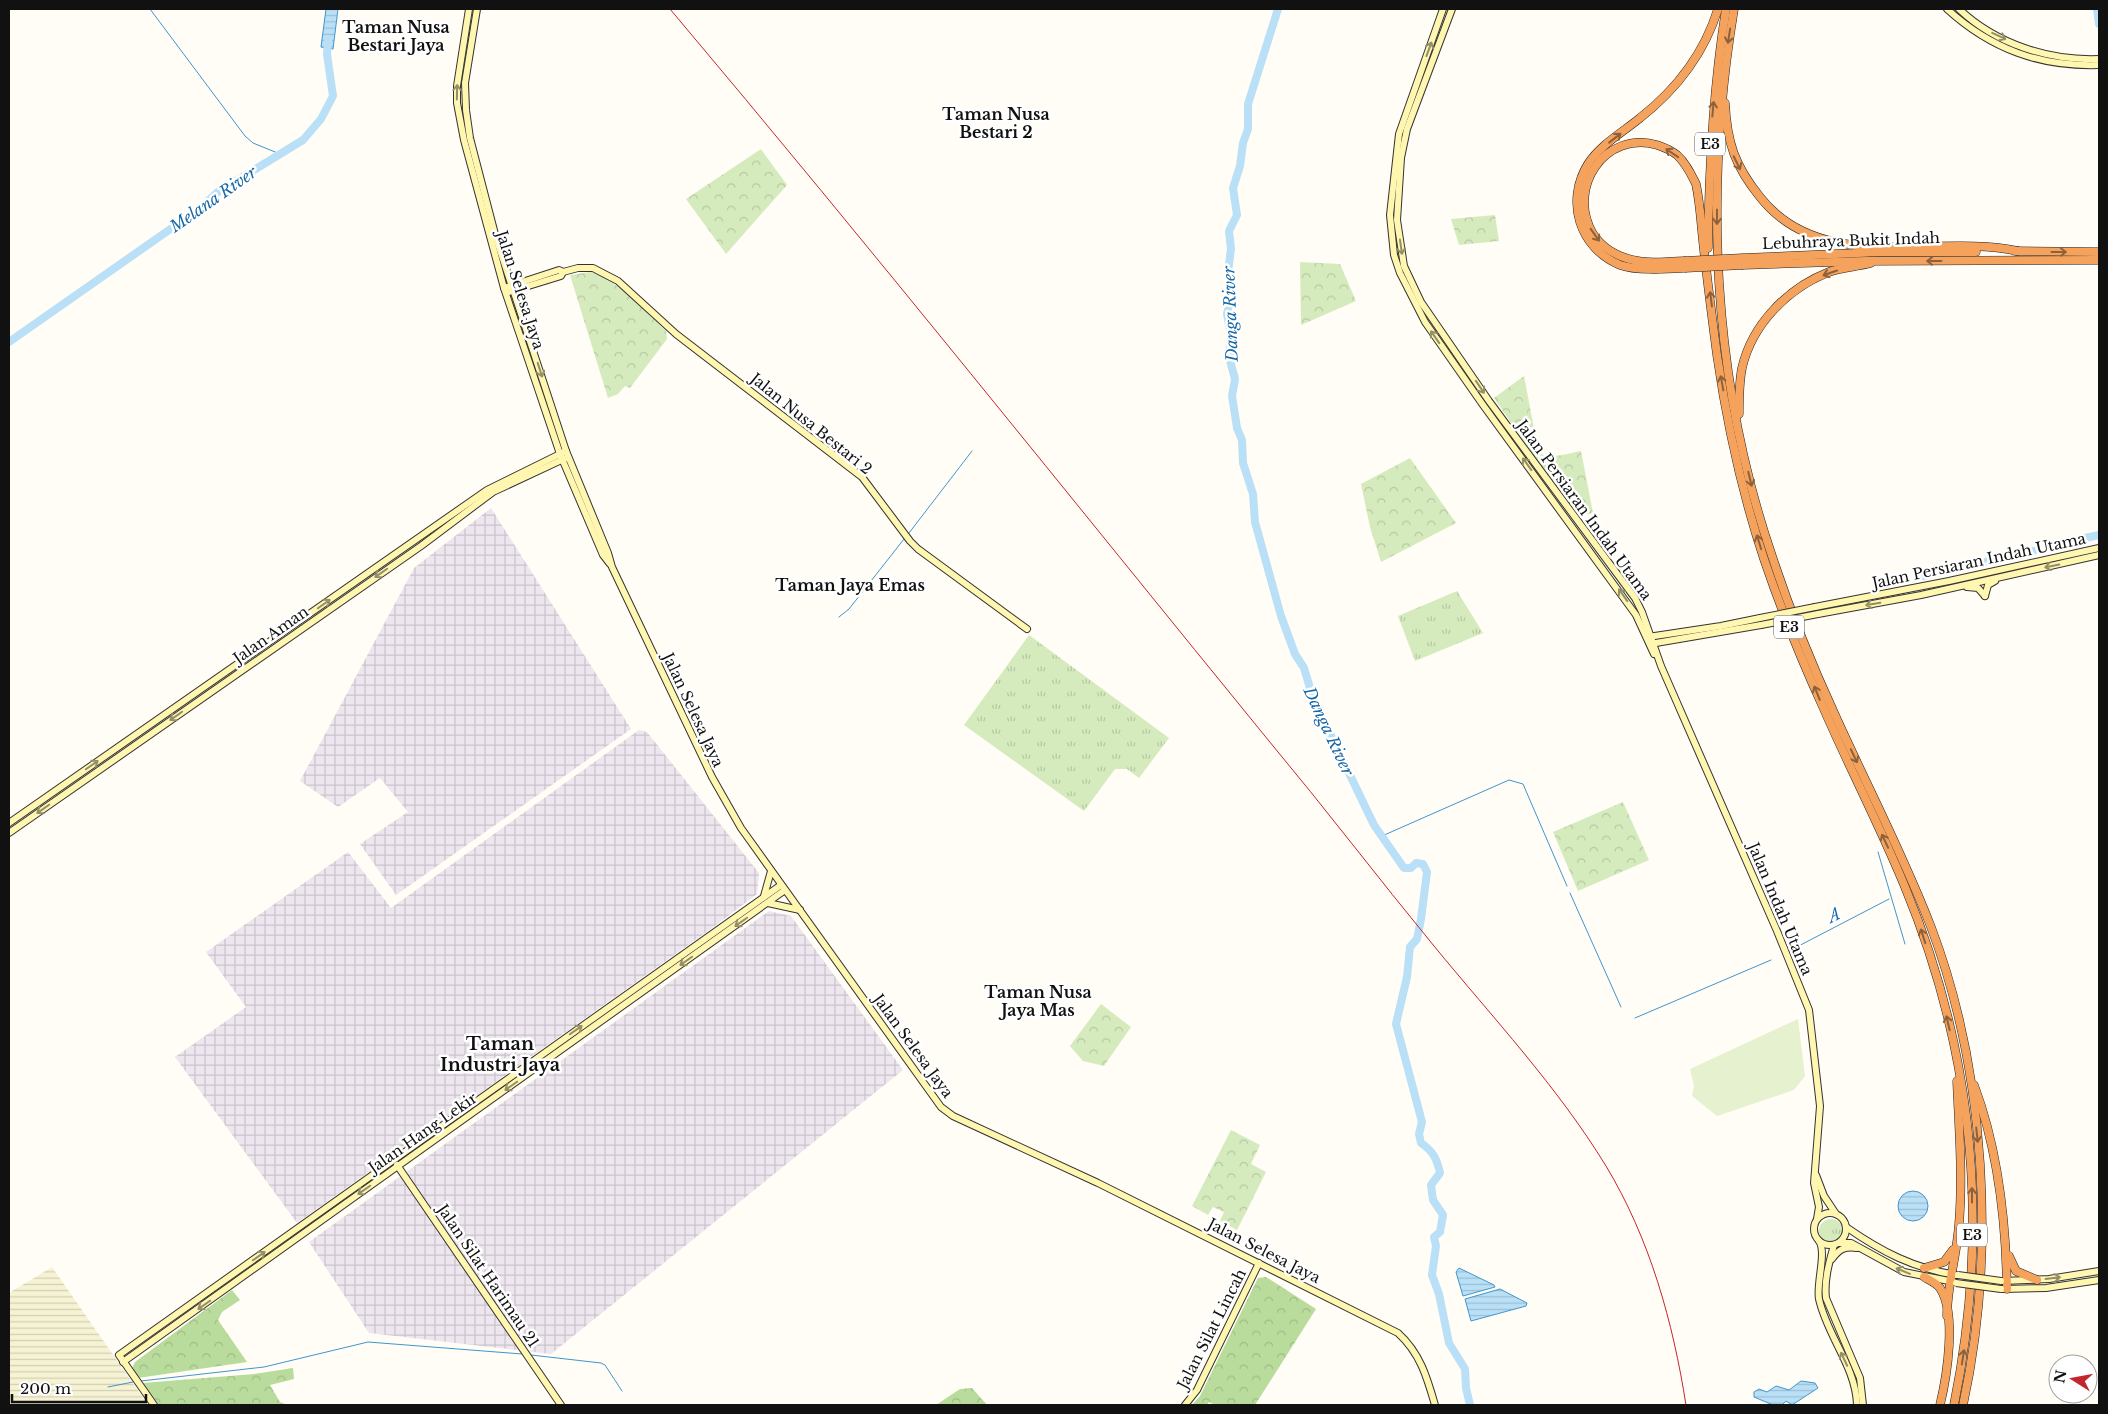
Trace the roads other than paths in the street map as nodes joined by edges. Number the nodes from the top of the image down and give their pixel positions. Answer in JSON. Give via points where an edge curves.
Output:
{"nodes":[{"id":1,"x":469,"y":9,"type":"edge"},
{"id":2,"x":477,"y":9,"type":"edge"},
{"id":3,"x":1452,"y":9,"type":"edge"},
{"id":4,"x":1718,"y":9,"type":"edge"},
{"id":5,"x":1726,"y":9,"type":"edge"},
{"id":6,"x":1734,"y":9,"type":"edge"},
{"id":7,"x":1947,"y":9,"type":"edge"},
{"id":8,"x":1959,"y":9,"type":"edge"},
{"id":9,"x":1444,"y":10,"type":"edge"},
{"id":10,"x":1446,"y":24,"type":"junction"},
{"id":11,"x":2099,"y":60,"type":"edge"},
{"id":12,"x":1726,"y":64,"type":"junction"},
{"id":13,"x":2099,"y":65,"type":"edge"},
{"id":14,"x":1416,"y":85,"type":"junction"},
{"id":15,"x":1419,"y":97,"type":"junction"},
{"id":16,"x":1410,"y":101,"type":"junction"},
{"id":17,"x":2018,"y":251,"type":"junction"},
{"id":18,"x":2099,"y":252,"type":"edge"},
{"id":19,"x":2099,"y":260,"type":"edge"},
{"id":20,"x":1743,"y":262,"type":"junction"},
{"id":21,"x":1878,"y":262,"type":"junction"},
{"id":22,"x":1684,"y":265,"type":"junction"},
{"id":23,"x":1708,"y":280,"type":"junction"},
{"id":24,"x":513,"y":288,"type":"junction"},
{"id":25,"x":505,"y":290,"type":"junction"},
{"id":26,"x":549,"y":418,"type":"junction"},
{"id":27,"x":1739,"y":432,"type":"junction"},
{"id":28,"x":564,"y":456,"type":"junction"},
{"id":29,"x":549,"y":463,"type":"junction"},
{"id":30,"x":572,"y":486,"type":"junction"},
{"id":31,"x":2099,"y":548,"type":"edge"},
{"id":32,"x":2099,"y":555,"type":"edge"},
{"id":33,"x":612,"y":567,"type":"junction"},
{"id":34,"x":2009,"y":568,"type":"junction"},
{"id":35,"x":2012,"y":574,"type":"junction"},
{"id":36,"x":1981,"y":581,"type":"junction"},
{"id":37,"x":1950,"y":585,"type":"junction"},
{"id":38,"x":1027,"y":629,"type":"dead end"},
{"id":39,"x":1650,"y":641,"type":"junction"},
{"id":40,"x":9,"y":823,"type":"edge"},
{"id":41,"x":9,"y":833,"type":"edge"},
{"id":42,"x":771,"y":871,"type":"junction"},
{"id":43,"x":783,"y":888,"type":"junction"},
{"id":44,"x":766,"y":900,"type":"junction"},
{"id":45,"x":800,"y":910,"type":"junction"},
{"id":46,"x":1957,"y":1064,"type":"junction"},
{"id":47,"x":1968,"y":1069,"type":"junction"},
{"id":48,"x":394,"y":1160,"type":"junction"},
{"id":49,"x":398,"y":1166,"type":"junction"},
{"id":50,"x":1816,"y":1174,"type":"junction"},
{"id":51,"x":1836,"y":1214,"type":"junction"},
{"id":52,"x":1817,"y":1220,"type":"junction"},
{"id":53,"x":1846,"y":1227,"type":"junction"},
{"id":54,"x":1819,"y":1242,"type":"junction"},
{"id":55,"x":1957,"y":1242,"type":"junction"},
{"id":56,"x":1837,"y":1244,"type":"junction"},
{"id":57,"x":2005,"y":1245,"type":"junction"},
{"id":58,"x":1865,"y":1250,"type":"junction"},
{"id":59,"x":1829,"y":1262,"type":"junction"},
{"id":60,"x":1259,"y":1263,"type":"junction"},
{"id":61,"x":1924,"y":1268,"type":"junction"},
{"id":62,"x":2099,"y":1271,"type":"edge"},
{"id":63,"x":1924,"y":1277,"type":"junction"},
{"id":64,"x":1954,"y":1278,"type":"junction"},
{"id":65,"x":224,"y":1280,"type":"junction"},
{"id":66,"x":2037,"y":1280,"type":"junction"},
{"id":67,"x":2099,"y":1280,"type":"edge"},
{"id":68,"x":2004,"y":1285,"type":"junction"},
{"id":69,"x":228,"y":1287,"type":"junction"},
{"id":70,"x":1822,"y":1293,"type":"junction"},
{"id":71,"x":1947,"y":1316,"type":"junction"},
{"id":72,"x":155,"y":1330,"type":"junction"},
{"id":73,"x":159,"y":1336,"type":"junction"},
{"id":74,"x":124,"y":1362,"type":"junction"},
{"id":75,"x":154,"y":1405,"type":"edge"},
{"id":76,"x":561,"y":1405,"type":"edge"},
{"id":77,"x":1185,"y":1405,"type":"edge"},
{"id":78,"x":1435,"y":1405,"type":"edge"},
{"id":79,"x":1858,"y":1405,"type":"edge"},
{"id":80,"x":1864,"y":1405,"type":"edge"},
{"id":81,"x":1940,"y":1405,"type":"edge"},
{"id":82,"x":1954,"y":1405,"type":"edge"},
{"id":83,"x":1963,"y":1405,"type":"edge"}],
"edges":[{"from":25,"to":1,"type":"main road","name":"Jalan Selesa Jaya","one_way":true,"via":[[457,103]]},
{"from":2,"to":24,"type":"main road","name":"Jalan Selesa Jaya","via":[[465,83],[466,110],[480,178]]},
{"from":3,"to":10,"type":"main road","name":"Jalan Persiaran Indah Utama"},
{"from":22,"to":4,"type":"highway","one_way":true,"via":[[1622,265],[1603,256],[1582,230],[1577,197],[1588,164],[1600,149],[1646,113],[1682,78],[1706,40]]},
{"from":23,"to":5,"type":"highway","number":"E3","one_way":true,"via":[[1711,133]]},
{"from":6,"to":12,"type":"highway","number":"E3","one_way":true},
{"from":7,"to":13,"type":"main road","via":[[1985,38],[2032,59]]},
{"from":8,"to":11,"type":"main road","one_way":true,"via":[[1986,30],[2030,50],[2060,57]]},
{"from":9,"to":10,"type":"main road"},
{"from":14,"to":9,"type":"main road","name":"Jalan Persiaran Indah Utama","one_way":true},
{"from":10,"to":15,"type":"main road","name":"Jalan Persiaran Indah Utama"},
{"from":12,"to":17,"type":"highway","one_way":true,"via":[[1728,132],[1734,159],[1764,203],[1787,223],[1816,237],[1852,245],[1962,246]]},
{"from":12,"to":27,"type":"highway","number":"E3","one_way":true,"via":[[1717,153],[1716,227],[1724,334]]},
{"from":14,"to":15,"type":"main road"},
{"from":14,"to":16,"type":"main road","name":"Jalan Persiaran Indah Utama"},
{"from":15,"to":16,"type":"main road"},
{"from":15,"to":39,"type":"main road","name":"Jalan Persiaran Indah Utama","one_way":true,"via":[[1401,158],[1397,220],[1404,266],[1421,302],[1489,401],[1635,598]]},
{"from":39,"to":16,"type":"main road","name":"Jalan Persiaran Indah Utama","one_way":true,"via":[[1612,580],[1425,322],[1400,273],[1394,255],[1390,215],[1399,134]]},
{"from":17,"to":18,"type":"highway","one_way":true},
{"from":17,"to":20,"type":"highway","name":"Lebuhraya Bukit Indah","via":[[1881,252]]},
{"from":19,"to":21,"type":"highway","one_way":true},
{"from":20,"to":21,"type":"highway","name":"Lebuhraya Bukit Indah"},
{"from":20,"to":22,"type":"highway","name":"Lebuhraya Bukit Indah","bridge":true},
{"from":21,"to":27,"type":"highway","one_way":true,"via":[[1816,278],[1792,293],[1769,315],[1755,335],[1742,367]]},
{"from":23,"to":22,"type":"highway","one_way":true,"via":[[1696,184],[1676,155],[1644,142],[1623,146],[1604,156],[1589,175],[1584,190],[1585,216],[1597,239],[1607,249],[1638,262]]},
{"from":46,"to":23,"type":"highway","number":"E3","one_way":true,"via":[[1917,918],[1889,849],[1822,706],[1780,605],[1764,557],[1730,429]]},
{"from":24,"to":25,"type":"main road","name":"Jalan Nusa Bestari 2"},
{"from":24,"to":28,"type":"main road","name":"Jalan Selesa Jaya","one_way":true},
{"from":24,"to":38,"type":"main road","name":"Jalan Nusa Bestari 2","via":[[561,276],[564,272],[590,268],[618,281],[676,334],[862,477],[918,549]]},
{"from":25,"to":26,"type":"main road","name":"Jalan Selesa Jaya"},
{"from":26,"to":28,"type":"main road","name":"Jalan Selesa Jaya"},
{"from":26,"to":29,"type":"main road","via":[[554,444]]},
{"from":27,"to":47,"type":"highway","number":"E3","one_way":true,"via":[[1771,553],[1801,634],[1932,930],[1956,1010]]},
{"from":28,"to":29,"type":"main road"},
{"from":28,"to":30,"type":"main road","name":"Jalan Selesa Jaya"},
{"from":28,"to":33,"type":"main road","name":"Jalan Selesa Jaya"},
{"from":29,"to":30,"type":"main road","via":[[564,472]]},
{"from":40,"to":29,"type":"main road","name":"Jalan Aman","one_way":true,"via":[[487,490]]},
{"from":29,"to":41,"type":"main road","name":"Jalan Aman","one_way":true,"via":[[493,492],[421,546]]},
{"from":30,"to":33,"type":"main road","name":"Jalan Selesa Jaya","via":[[603,555]]},
{"from":31,"to":34,"type":"main road","name":"Jalan Persiaran Indah Utama"},
{"from":32,"to":35,"type":"main road","name":"Jalan Persiaran Indah Utama","one_way":true},
{"from":33,"to":42,"type":"main road","name":"Jalan Selesa Jaya","via":[[712,777],[741,828]]},
{"from":34,"to":36,"type":"main road","via":[[1984,576]]},
{"from":34,"to":37,"type":"main road","name":"Jalan Persiaran Indah Utama"},
{"from":35,"to":36,"type":"main road","name":"Jalan Persiaran Indah Utama"},
{"from":35,"to":37,"type":"main road","via":[[1990,583],[1985,596],[1975,587]]},
{"from":36,"to":37,"type":"main road","via":[[1975,578]]},
{"from":37,"to":39,"type":"main road","name":"Jalan Persiaran Indah Utama","bridge":true,"via":[[1816,607]]},
{"from":37,"to":39,"type":"main road","name":"Jalan Persiaran Indah Utama","one_way":true,"bridge":true,"via":[[1761,626]]},
{"from":39,"to":50,"type":"main road","name":"Jalan Indah Utama","via":[[1809,1010],[1820,1106]]},
{"from":42,"to":43,"type":"main road","name":"Jalan Selesa Jaya"},
{"from":42,"to":44,"type":"main road"},
{"from":43,"to":44,"type":"main road","name":"Jalan Hang Lekir"},
{"from":43,"to":45,"type":"main road","name":"Jalan Selesa Jaya"},
{"from":44,"to":45,"type":"main road"},
{"from":48,"to":44,"type":"main road","name":"Jalan Hang Lekir","one_way":true},
{"from":44,"to":49,"type":"main road","name":"Jalan Hang Lekir","one_way":true},
{"from":45,"to":60,"type":"main road","name":"Jalan Selesa Jaya","via":[[941,1107],[953,1116]]},
{"from":46,"to":55,"type":"highway","via":[[1960,1202]]},
{"from":82,"to":46,"type":"highway","number":"E3","one_way":true,"via":[[1968,1329],[1972,1229],[1971,1152]]},
{"from":47,"to":57,"type":"highway","via":[[1980,1103],[1996,1171]]},
{"from":47,"to":83,"type":"highway","number":"E3","one_way":true,"via":[[1979,1146],[1981,1230],[1978,1312]]},
{"from":48,"to":49,"type":"main road","name":"Jalan Silat Harimau 21"},
{"from":65,"to":48,"type":"main road","name":"Jalan Hang Lekir","one_way":true},
{"from":49,"to":69,"type":"main road","name":"Jalan Hang Lekir","one_way":true},
{"from":49,"to":76,"type":"main road","name":"Jalan Silat Harimau 21"},
{"from":50,"to":51,"type":"main road","via":[[1824,1196]]},
{"from":50,"to":52,"type":"main road","name":"Jalan Indah Utama"},
{"from":51,"to":52,"type":"main road","via":[[1826,1214]]},
{"from":51,"to":53,"type":"main road"},
{"from":52,"to":54,"type":"main road","via":[[1814,1233]]},
{"from":53,"to":56,"type":"main road","via":[[1845,1236]]},
{"from":53,"to":61,"type":"main road","via":[[1893,1256]]},
{"from":54,"to":56,"type":"main road","via":[[1829,1246]]},
{"from":54,"to":70,"type":"main road","via":[[1822,1245],[1819,1274]]},
{"from":55,"to":61,"type":"highway","via":[[1944,1262]]},
{"from":55,"to":64,"type":"highway"},
{"from":56,"to":58,"type":"main road","via":[[1851,1243]]},
{"from":56,"to":59,"type":"main road"},
{"from":57,"to":66,"type":"highway","via":[[2016,1271]]},
{"from":57,"to":68,"type":"highway"},
{"from":58,"to":59,"type":"main road","via":[[1845,1247]]},
{"from":63,"to":58,"type":"main road","one_way":true,"via":[[1904,1272]]},
{"from":59,"to":70,"type":"main road"},
{"from":60,"to":77,"type":"main road","name":"Jalan Silat Lincah","via":[[1197,1390]]},
{"from":60,"to":78,"type":"main road","name":"Jalan Selesa Jaya","via":[[1398,1332],[1422,1364]]},
{"from":61,"to":64,"type":"main road"},
{"from":66,"to":62,"type":"main road","one_way":true},
{"from":63,"to":64,"type":"main road"},
{"from":63,"to":71,"type":"highway","via":[[1939,1287]]},
{"from":64,"to":68,"type":"main road","bridge":true},
{"from":64,"to":71,"type":"highway"},
{"from":65,"to":69,"type":"main road"},
{"from":65,"to":72,"type":"main road","name":"Jalan Hang Lekir"},
{"from":66,"to":68,"type":"main road"},
{"from":67,"to":68,"type":"main road","via":[[2046,1288]]},
{"from":69,"to":73,"type":"main road","name":"Jalan Hang Lekir","one_way":true},
{"from":79,"to":70,"type":"main road","one_way":true,"via":[[1854,1382],[1824,1312]]},
{"from":70,"to":80,"type":"main road","via":[[1860,1378]]},
{"from":71,"to":81,"type":"highway","via":[[1949,1352]]},
{"from":72,"to":73,"type":"main road"},
{"from":72,"to":74,"type":"main road","name":"Jalan Hang Lekir","via":[[119,1355]]},
{"from":73,"to":74,"type":"main road","name":"Jalan Hang Lekir"},
{"from":74,"to":75,"type":"main road"}]}
